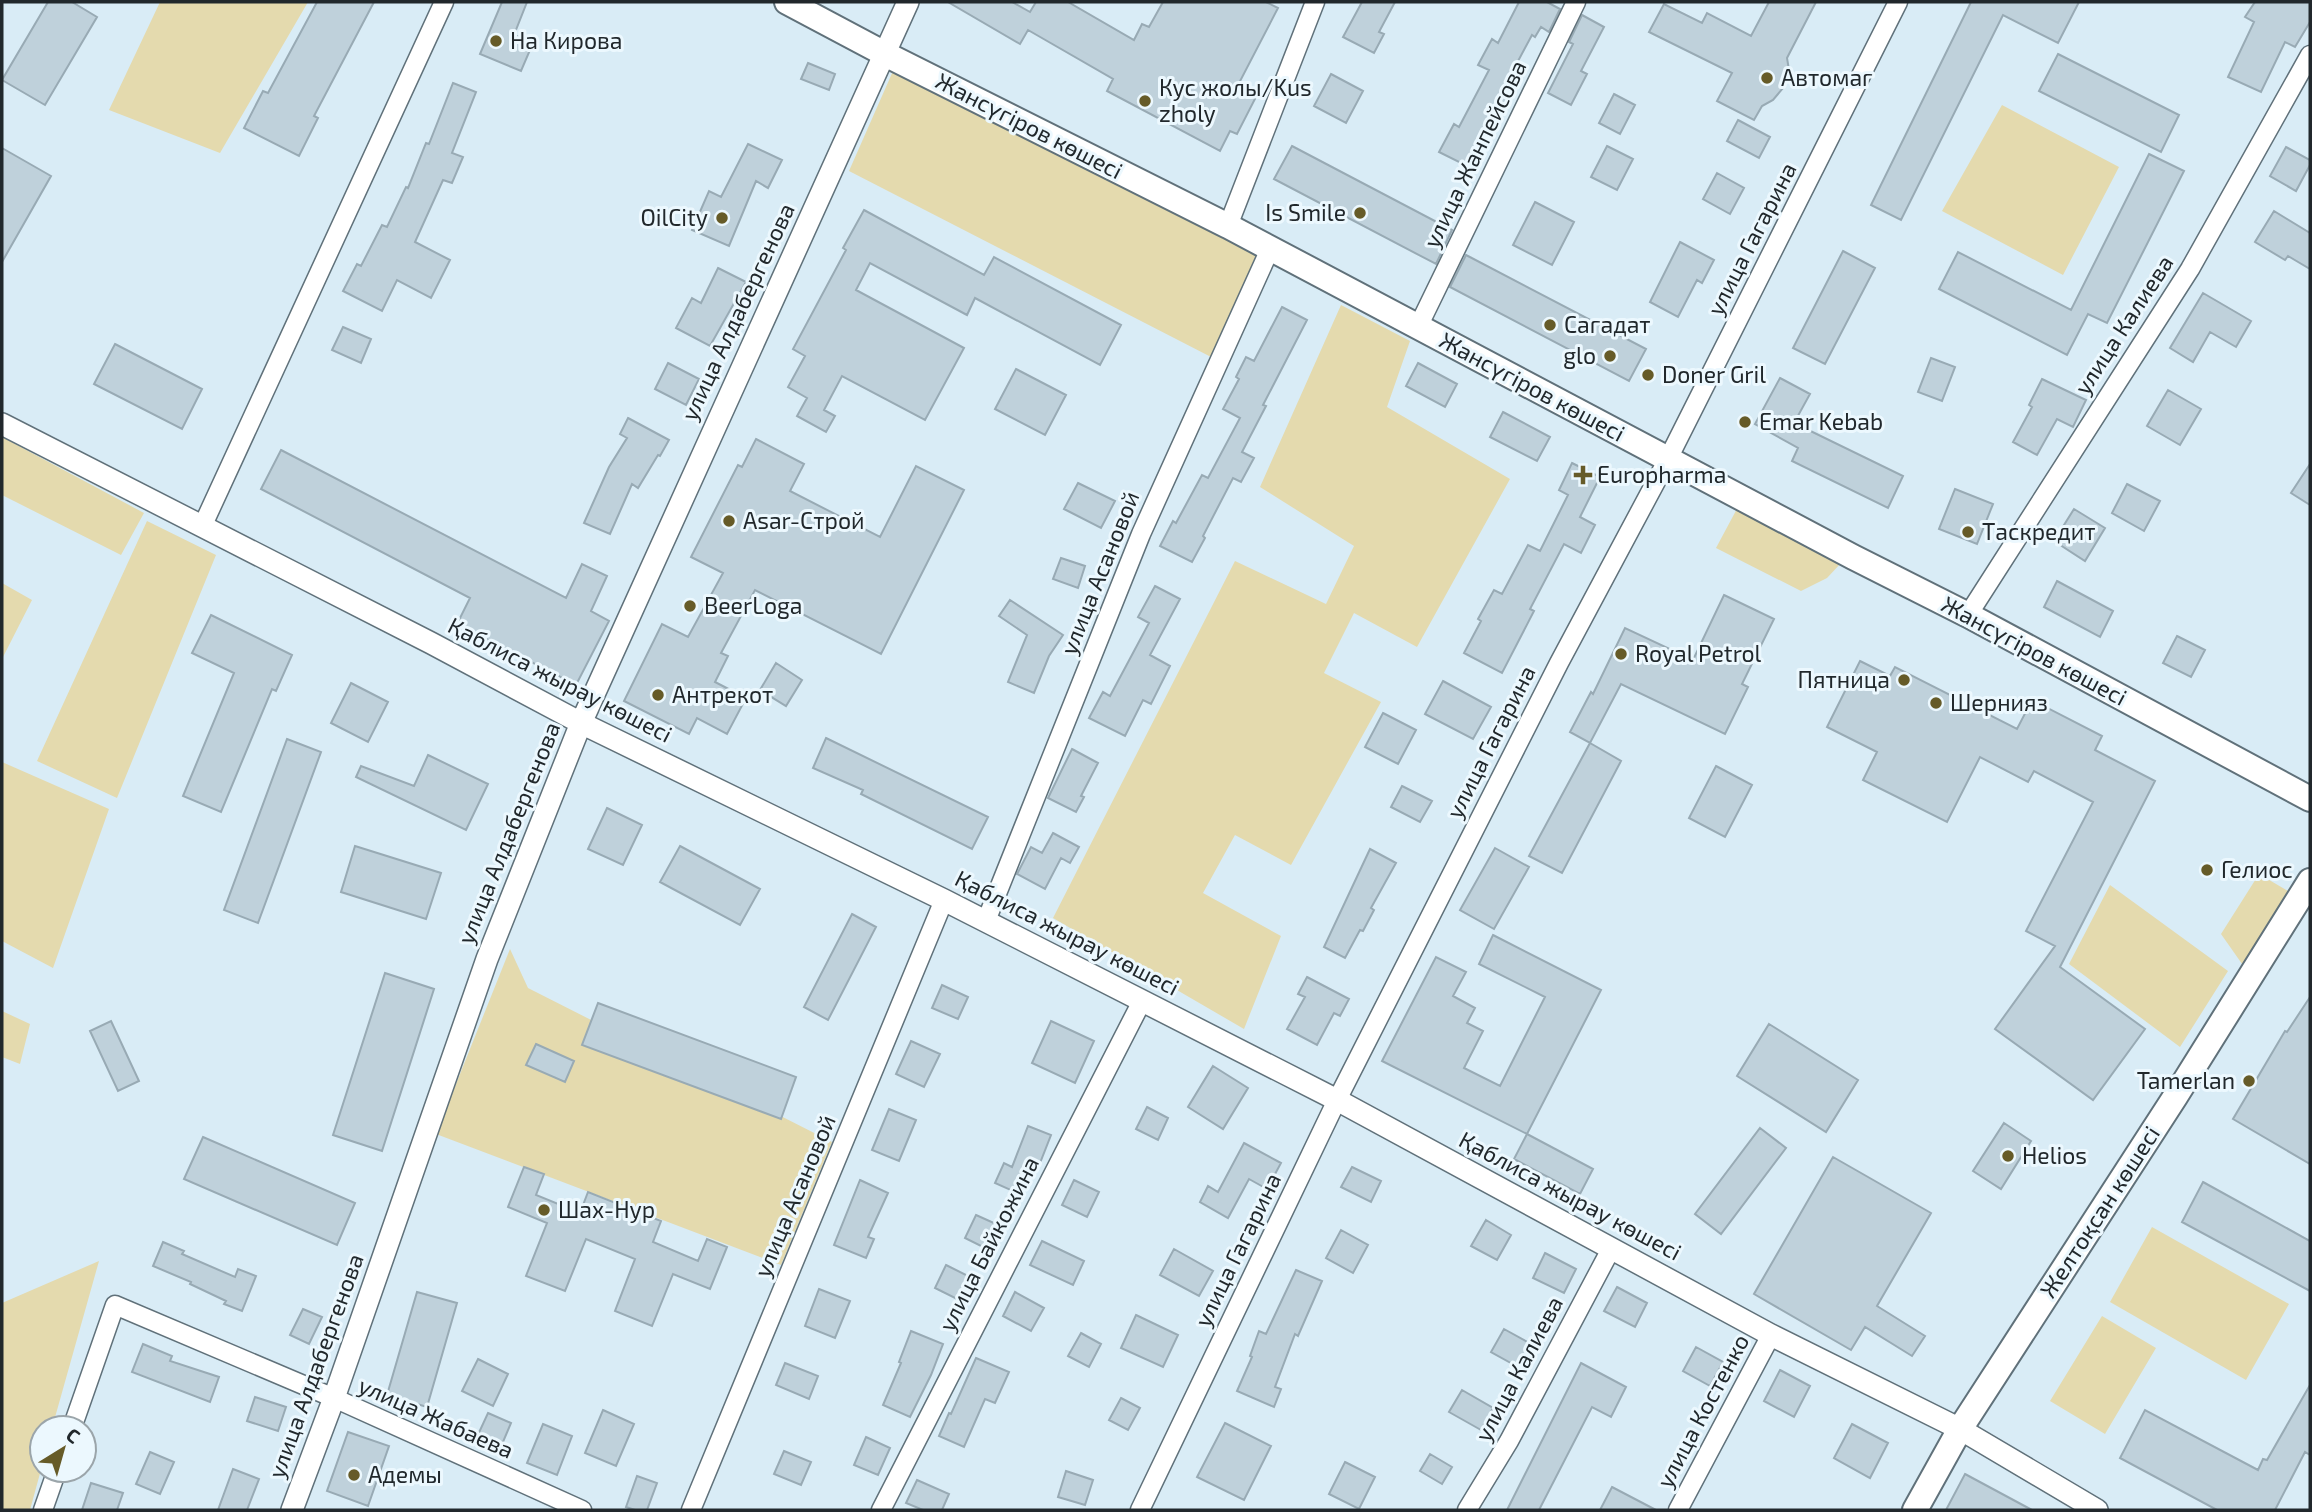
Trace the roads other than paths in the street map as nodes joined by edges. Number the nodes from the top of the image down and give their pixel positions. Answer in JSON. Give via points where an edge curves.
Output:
{"nodes":[{"id":1,"x":444,"y":2,"type":"edge"},
{"id":2,"x":787,"y":2,"type":"edge"},
{"id":3,"x":908,"y":2,"type":"edge"},
{"id":4,"x":1315,"y":2,"type":"edge"},
{"id":5,"x":1576,"y":2,"type":"edge"},
{"id":6,"x":1898,"y":2,"type":"edge"},
{"id":7,"x":885,"y":54,"type":"junction"},
{"id":8,"x":2310,"y":55,"type":"edge"},
{"id":9,"x":1228,"y":226,"type":"junction"},
{"id":10,"x":1270,"y":249,"type":"junction"},
{"id":11,"x":1418,"y":327,"type":"junction"},
{"id":12,"x":2,"y":424,"type":"edge"},
{"id":13,"x":1668,"y":459,"type":"junction"},
{"id":14,"x":202,"y":527,"type":"junction"},
{"id":15,"x":1968,"y":615,"type":"junction"},
{"id":16,"x":582,"y":723,"type":"junction"},
{"id":17,"x":2310,"y":799,"type":"edge"},
{"id":18,"x":2310,"y":881,"type":"edge"},
{"id":19,"x":944,"y":900,"type":"junction"},
{"id":20,"x":986,"y":921,"type":"junction"},
{"id":21,"x":1142,"y":1001,"type":"junction"},
{"id":22,"x":1337,"y":1100,"type":"junction"},
{"id":23,"x":1611,"y":1249,"type":"junction"},
{"id":24,"x":1771,"y":1335,"type":"junction"},
{"id":25,"x":334,"y":1398,"type":"junction"},
{"id":26,"x":77,"y":1414,"type":"edge"},
{"id":27,"x":1959,"y":1429,"type":"junction"},
{"id":28,"x":52,"y":1484,"type":"edge"},
{"id":29,"x":43,"y":1510,"type":"edge"},
{"id":30,"x":292,"y":1510,"type":"edge"},
{"id":31,"x":582,"y":1510,"type":"edge"},
{"id":32,"x":691,"y":1510,"type":"edge"},
{"id":33,"x":881,"y":1510,"type":"edge"},
{"id":34,"x":1140,"y":1510,"type":"edge"},
{"id":35,"x":1468,"y":1510,"type":"edge"},
{"id":36,"x":1678,"y":1510,"type":"edge"},
{"id":37,"x":1916,"y":1510,"type":"edge"},
{"id":38,"x":2096,"y":1510,"type":"edge"}],
"edges":[{"from":1,"to":14,"type":"street"},
{"from":2,"to":7,"type":"main road","name":"Жансүгіров көшесі"},
{"from":3,"to":7,"type":"street","name":"улица Алдабергенова"},
{"from":4,"to":9,"type":"street"},
{"from":5,"to":11,"type":"street","name":"улица Жанпейсова"},
{"from":6,"to":13,"type":"street","name":"улица Гагарина"},
{"from":7,"to":9,"type":"main road","name":"Жансүгіров көшесі"},
{"from":7,"to":16,"type":"street","name":"улица Алдабергенова"},
{"from":8,"to":15,"type":"street","name":"улица Калиева","via":[[2190,269]]},
{"from":9,"to":10,"type":"main road","name":"Жансүгіров көшесі"},
{"from":10,"to":11,"type":"main road","name":"Жансүгіров көшесі"},
{"from":10,"to":20,"type":"street","name":"улица Асановой","via":[[1141,534]]},
{"from":11,"to":13,"type":"main road","name":"Жансүгіров көшесі"},
{"from":12,"to":14,"type":"street","name":"Қаблиса жырау көшесі"},
{"from":13,"to":15,"type":"main road","name":"Жансүгіров көшесі"},
{"from":13,"to":22,"type":"street","name":"улица Гагарина"},
{"from":14,"to":16,"type":"street","name":"Қаблиса жырау көшесі"},
{"from":15,"to":17,"type":"main road","name":"Жансүгіров көшесі"},
{"from":16,"to":19,"type":"street","name":"Қаблиса жырау көшесі"},
{"from":16,"to":25,"type":"street","name":"улица Алдабергенова","via":[[487,959]]},
{"from":18,"to":27,"type":"main road","name":"Желтоқсан көшесі","via":[[2183,1086]]},
{"from":19,"to":20,"type":"street","name":"Қаблиса жырау көшесі"},
{"from":19,"to":32,"type":"street","name":"улица Асановой"},
{"from":20,"to":21,"type":"street","name":"Қаблиса жырау көшесі"},
{"from":21,"to":22,"type":"street","name":"Қаблиса жырау көшесі"},
{"from":21,"to":33,"type":"street","name":"улица Байкожина"},
{"from":22,"to":23,"type":"street","name":"Қаблиса жырау көшесі"},
{"from":22,"to":34,"type":"street","name":"улица Гагарина"},
{"from":23,"to":24,"type":"street","name":"Қаблиса жырау көшесі"},
{"from":23,"to":35,"type":"street","name":"улица Калиева"},
{"from":24,"to":27,"type":"street","name":"Қаблиса жырау көшесі"},
{"from":24,"to":36,"type":"street","name":"улица Костенко"},
{"from":25,"to":26,"type":"street","name":"улица Жабаева","via":[[115,1305]]},
{"from":25,"to":30,"type":"street","name":"улица Алдабергенова"},
{"from":25,"to":31,"type":"street","name":"улица Жабаева"},
{"from":27,"to":37,"type":"main road","name":"Желтоқсан көшесі"},
{"from":27,"to":38,"type":"street","name":"Қаблиса жырау көшесі"},
{"from":28,"to":29,"type":"street"}]}
